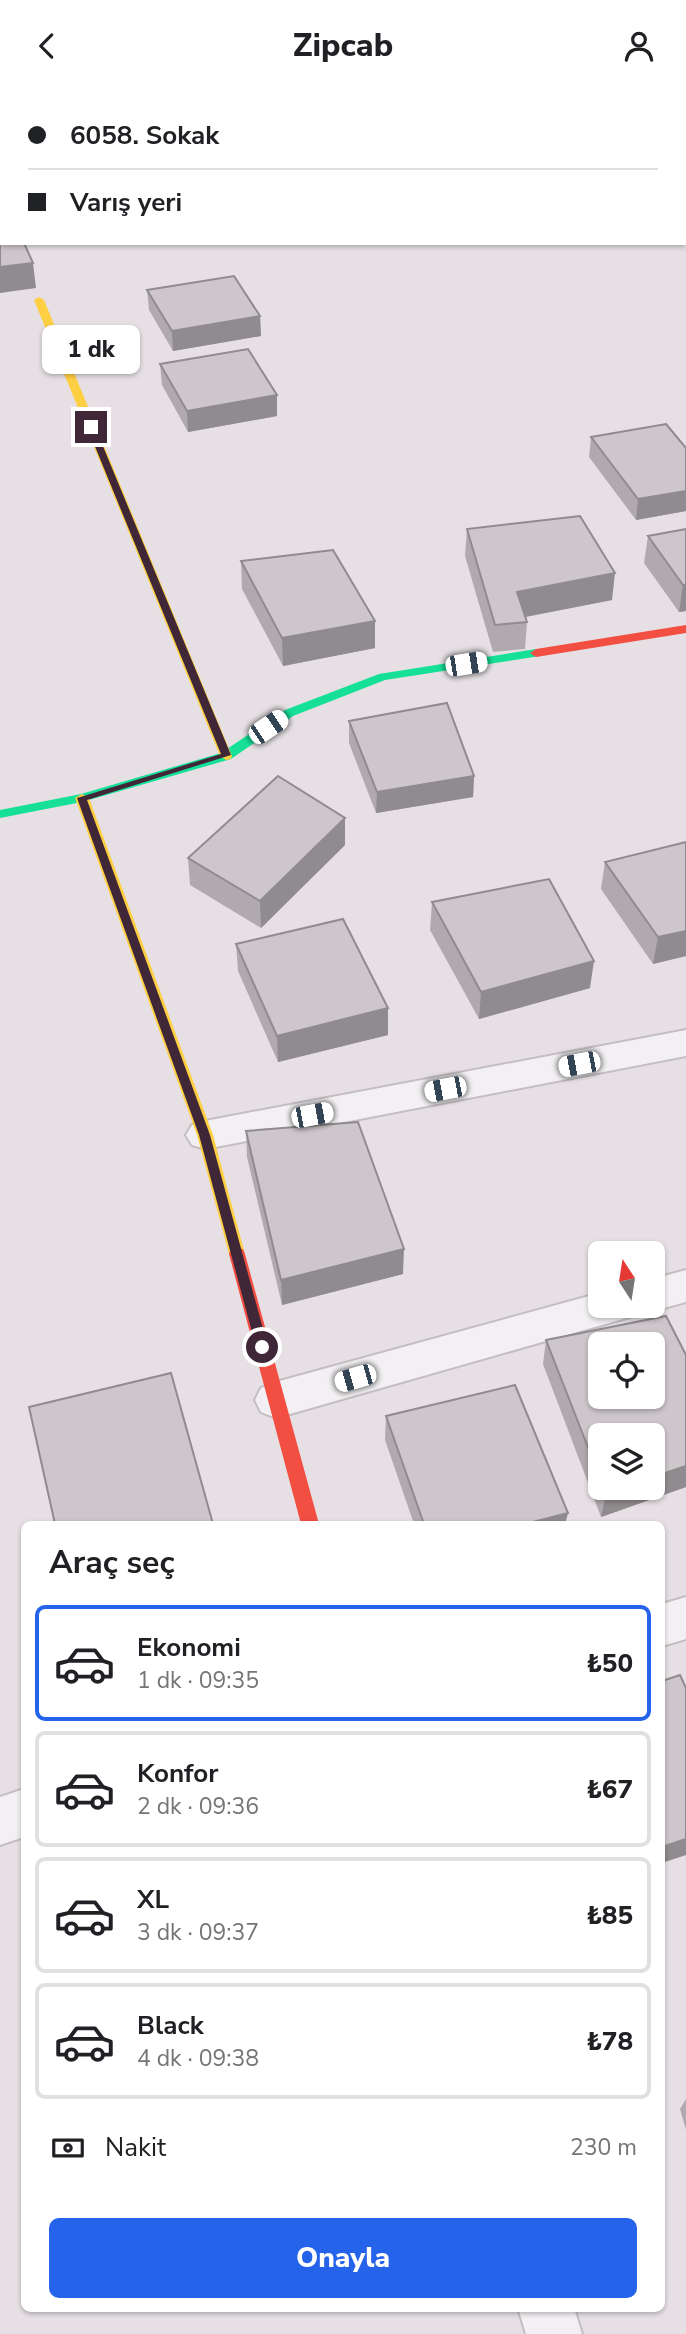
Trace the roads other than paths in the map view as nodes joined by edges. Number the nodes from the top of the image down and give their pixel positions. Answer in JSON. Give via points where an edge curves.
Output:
{"nodes":[{"id":1,"x":39,"y":300,"type":"dead end"},
{"id":2,"x":686,"y":629,"type":"edge"},
{"id":3,"x":226,"y":755,"type":"junction"},
{"id":4,"x":82,"y":798,"type":"junction"},
{"id":5,"x":0,"y":814,"type":"edge"},
{"id":6,"x":686,"y":1043,"type":"edge"},
{"id":7,"x":205,"y":1135,"type":"junction"},
{"id":8,"x":686,"y":1286,"type":"edge"},
{"id":9,"x":665,"y":1292,"type":"edge"},
{"id":10,"x":588,"y":1313,"type":"edge"},
{"id":11,"x":276,"y":1400,"type":"junction"},
{"id":12,"x":309,"y":1521,"type":"edge"},
{"id":13,"x":686,"y":1618,"type":"edge"},
{"id":14,"x":665,"y":1624,"type":"edge"},
{"id":15,"x":21,"y":1814,"type":"edge"},
{"id":16,"x":0,"y":1821,"type":"edge"},
{"id":17,"x":547,"y":2312,"type":"edge"},
{"id":18,"x":554,"y":2334,"type":"edge"}],
"edges":[{"from":1,"to":3,"type":"street"},
{"from":2,"to":3,"type":"street","via":[[383,677],[289,713]]},
{"from":3,"to":4,"type":"street"},
{"from":4,"to":5,"type":"street"},
{"from":4,"to":7,"type":"street"},
{"from":6,"to":7,"type":"street"},
{"from":7,"to":11,"type":"street"},
{"from":8,"to":9,"type":"street"},
{"from":10,"to":11,"type":"street"},
{"from":11,"to":12,"type":"street"},
{"from":13,"to":14,"type":"street"},
{"from":15,"to":16,"type":"street"},
{"from":17,"to":18,"type":"street"}]}
